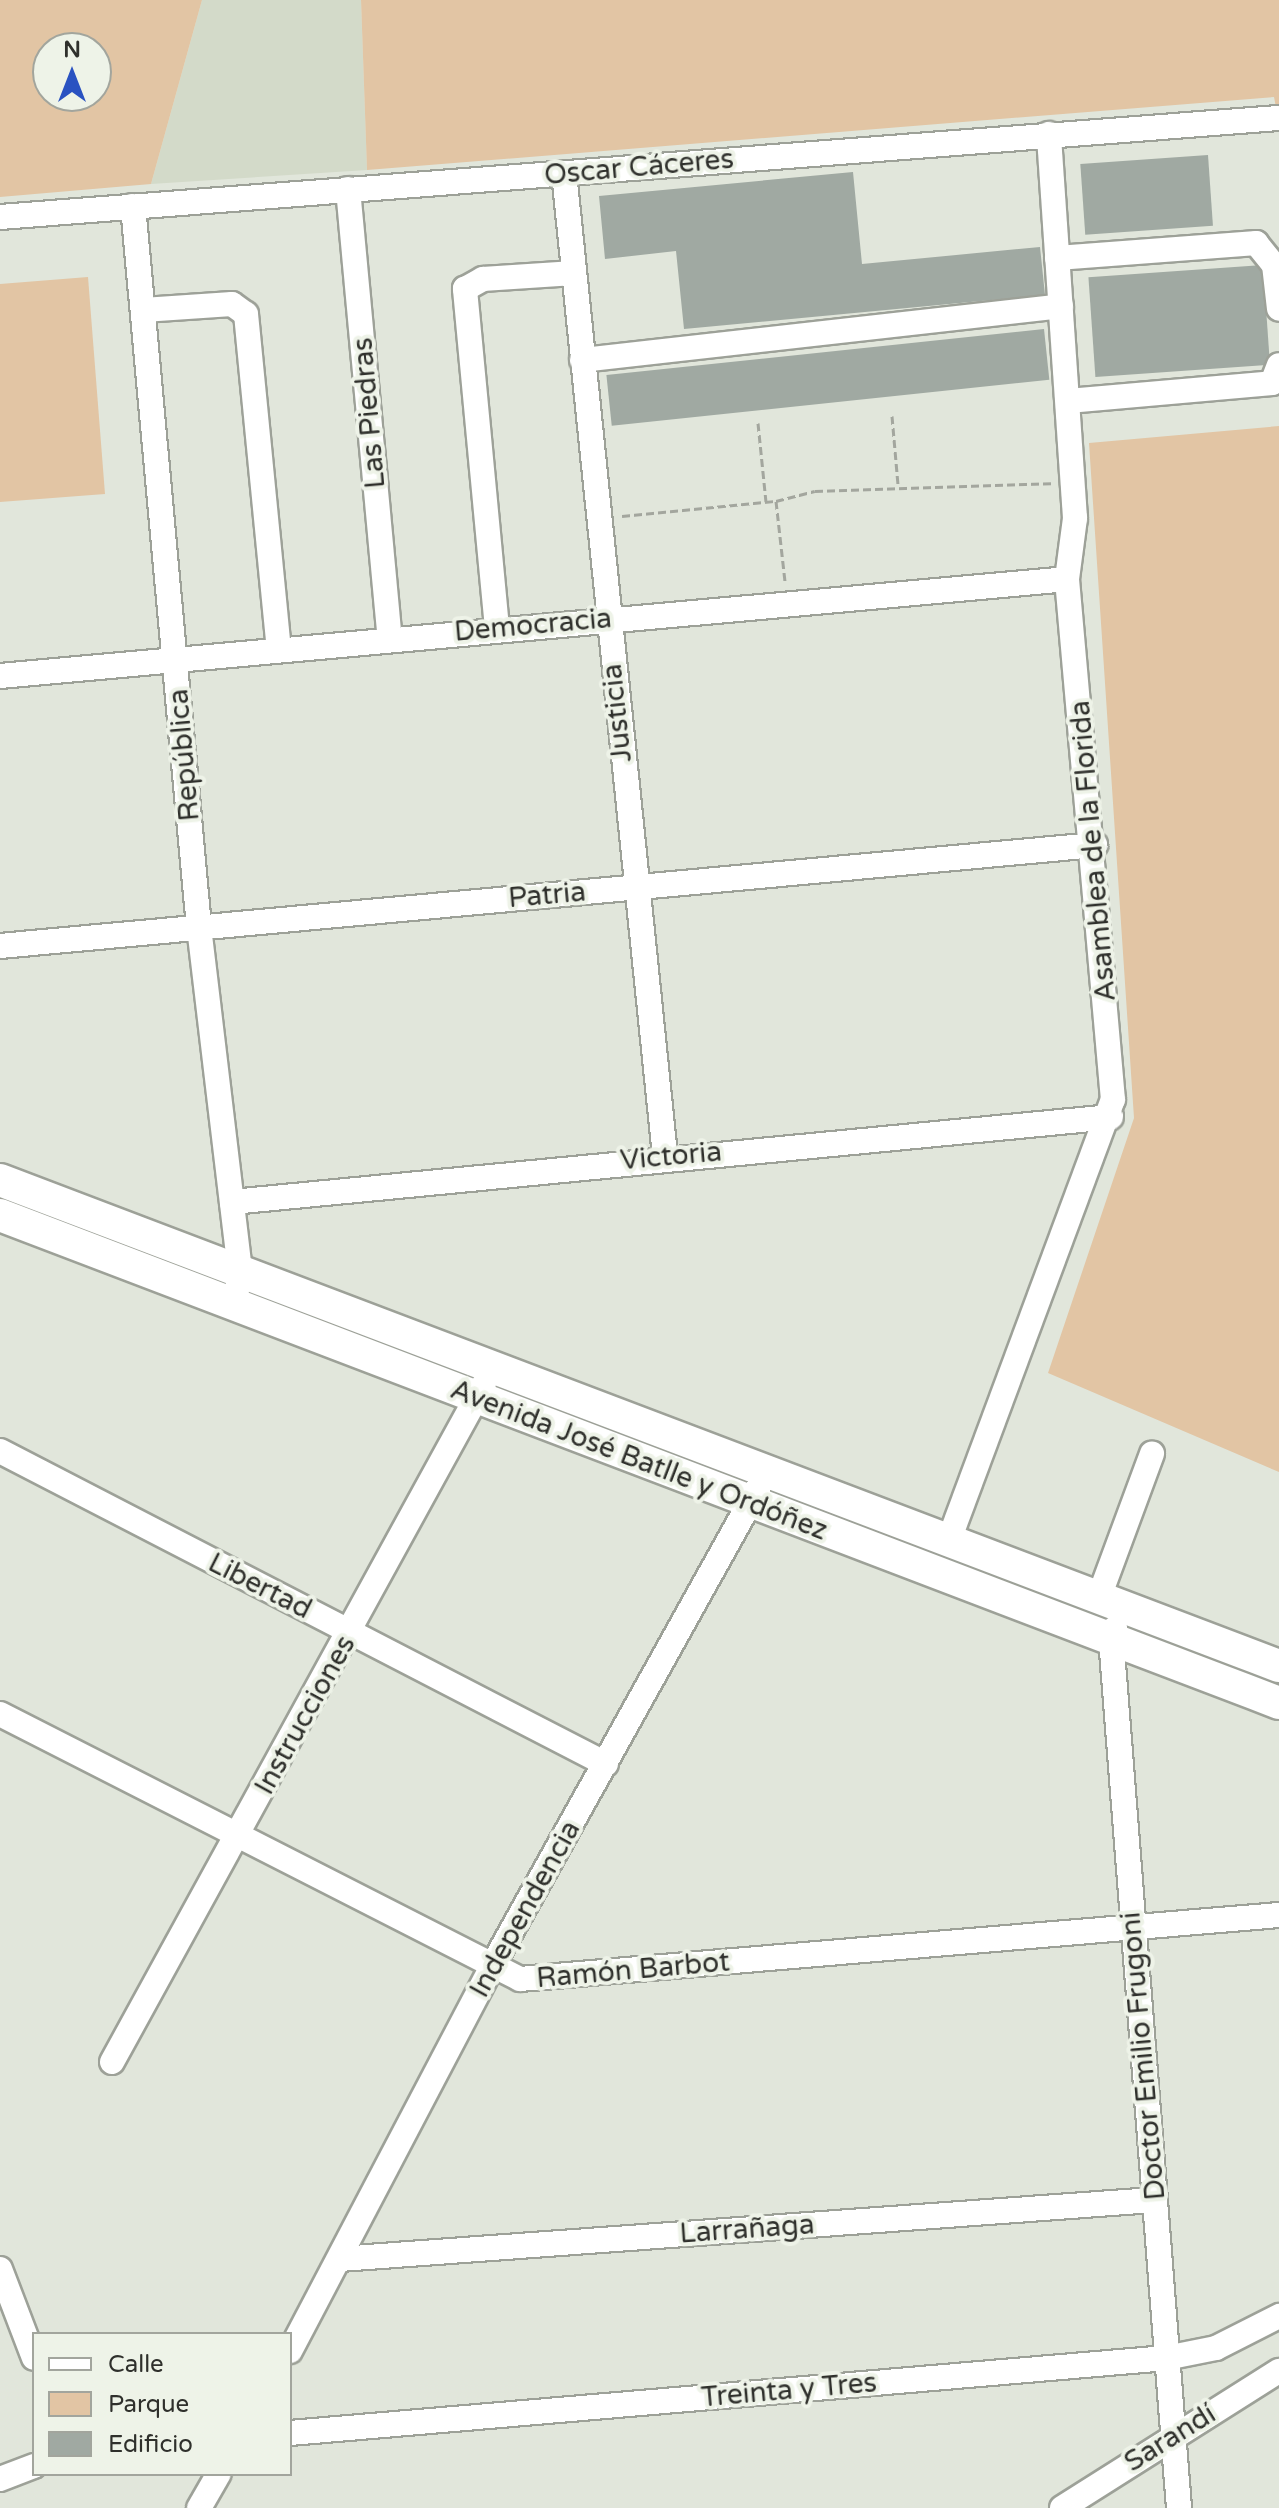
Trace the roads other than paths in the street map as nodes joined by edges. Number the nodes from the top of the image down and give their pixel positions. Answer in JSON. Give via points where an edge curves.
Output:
{"nodes":[{"id":1,"x":1279,"y":118,"type":"edge"},
{"id":2,"x":1049,"y":134,"type":"junction"},
{"id":3,"x":564,"y":173,"type":"junction"},
{"id":4,"x":348,"y":189,"type":"junction"},
{"id":5,"x":133,"y":206,"type":"junction"},
{"id":6,"x":0,"y":217,"type":"edge"},
{"id":7,"x":1057,"y":258,"type":"junction"},
{"id":8,"x":574,"y":273,"type":"junction"},
{"id":9,"x":1061,"y":306,"type":"junction"},
{"id":10,"x":1279,"y":309,"type":"edge"},
{"id":11,"x":143,"y":310,"type":"junction"},
{"id":12,"x":582,"y":360,"type":"junction"},
{"id":13,"x":1279,"y":365,"type":"edge"},
{"id":14,"x":1068,"y":401,"type":"junction"},
{"id":15,"x":1067,"y":579,"type":"junction"},
{"id":16,"x":608,"y":618,"type":"junction"},
{"id":17,"x":497,"y":628,"type":"junction"},
{"id":18,"x":390,"y":638,"type":"junction"},
{"id":19,"x":279,"y":649,"type":"junction"},
{"id":20,"x":175,"y":659,"type":"junction"},
{"id":21,"x":0,"y":676,"type":"edge"},
{"id":22,"x":1095,"y":845,"type":"junction"},
{"id":23,"x":635,"y":887,"type":"junction"},
{"id":24,"x":199,"y":927,"type":"junction"},
{"id":25,"x":0,"y":946,"type":"edge"},
{"id":26,"x":1111,"y":1117,"type":"junction"},
{"id":27,"x":665,"y":1156,"type":"junction"},
{"id":28,"x":0,"y":1180,"type":"edge"},
{"id":29,"x":232,"y":1202,"type":"junction"},
{"id":30,"x":0,"y":1215,"type":"edge"},
{"id":31,"x":240,"y":1271,"type":"junction"},
{"id":32,"x":235,"y":1303,"type":"junction"},
{"id":33,"x":491,"y":1365,"type":"junction"},
{"id":34,"x":479,"y":1399,"type":"junction"},
{"id":35,"x":0,"y":1451,"type":"edge"},
{"id":36,"x":1152,"y":1454,"type":"dead end"},
{"id":37,"x":767,"y":1472,"type":"junction"},
{"id":38,"x":754,"y":1504,"type":"junction"},
{"id":39,"x":949,"y":1540,"type":"junction"},
{"id":40,"x":1111,"y":1602,"type":"junction"},
{"id":41,"x":350,"y":1632,"type":"junction"},
{"id":42,"x":1111,"y":1638,"type":"junction"},
{"id":43,"x":1279,"y":1666,"type":"edge"},
{"id":44,"x":1279,"y":1703,"type":"edge"},
{"id":45,"x":0,"y":1714,"type":"edge"},
{"id":46,"x":606,"y":1764,"type":"junction"},
{"id":47,"x":237,"y":1837,"type":"junction"},
{"id":48,"x":1279,"y":1915,"type":"edge"},
{"id":49,"x":1133,"y":1927,"type":"junction"},
{"id":50,"x":492,"y":1966,"type":"junction"},
{"id":51,"x":112,"y":2062,"type":"dead end"},
{"id":52,"x":1154,"y":2200,"type":"junction"},
{"id":53,"x":340,"y":2259,"type":"junction"},
{"id":54,"x":0,"y":2269,"type":"edge"},
{"id":55,"x":1279,"y":2316,"type":"edge"},
{"id":56,"x":292,"y":2347,"type":"edge"},
{"id":57,"x":32,"y":2353,"type":"edge"},
{"id":58,"x":1166,"y":2358,"type":"junction"},
{"id":59,"x":1279,"y":2371,"type":"edge"},
{"id":60,"x":292,"y":2433,"type":"edge"},
{"id":61,"x":1173,"y":2434,"type":"junction"},
{"id":62,"x":32,"y":2467,"type":"edge"},
{"id":63,"x":218,"y":2476,"type":"edge"},
{"id":64,"x":0,"y":2479,"type":"edge"},
{"id":65,"x":199,"y":2508,"type":"edge"},
{"id":66,"x":1062,"y":2508,"type":"edge"},
{"id":67,"x":1179,"y":2508,"type":"edge"}],
"edges":[{"from":1,"to":2,"type":"street","name":"Oscar Cáceres"},
{"from":2,"to":3,"type":"street","name":"Oscar Cáceres"},
{"from":2,"to":7,"type":"street","name":"Asamblea de la Florida"},
{"from":3,"to":4,"type":"street","name":"Oscar Cáceres"},
{"from":3,"to":8,"type":"street","name":"Justicia"},
{"from":4,"to":5,"type":"street","name":"Oscar Cáceres"},
{"from":4,"to":18,"type":"street","name":"Las Piedras"},
{"from":5,"to":6,"type":"street","name":"Oscar Cáceres"},
{"from":5,"to":11,"type":"street","name":"República"},
{"from":7,"to":9,"type":"street","name":"Asamblea de la Florida"},
{"from":7,"to":10,"type":"street","via":[[1256,243],[1274,265]]},
{"from":8,"to":12,"type":"street","name":"Justicia"},
{"from":8,"to":17,"type":"street","via":[[483,279],[465,289]]},
{"from":9,"to":12,"type":"street"},
{"from":9,"to":14,"type":"street","name":"Asamblea de la Florida"},
{"from":11,"to":19,"type":"street","via":[[238,305],[246,314]]},
{"from":11,"to":20,"type":"street","name":"República"},
{"from":12,"to":16,"type":"street","name":"Justicia"},
{"from":13,"to":14,"type":"street","via":[[1272,383]]},
{"from":14,"to":15,"type":"street","name":"Asamblea de la Florida","via":[[1072,481]]},
{"from":15,"to":16,"type":"street","name":"Democracia"},
{"from":15,"to":22,"type":"street","name":"Asamblea de la Florida"},
{"from":16,"to":17,"type":"street","name":"Democracia"},
{"from":16,"to":23,"type":"street","name":"Justicia"},
{"from":17,"to":18,"type":"street","name":"Democracia"},
{"from":18,"to":19,"type":"street","name":"Democracia"},
{"from":19,"to":20,"type":"street","name":"Democracia"},
{"from":20,"to":21,"type":"street","name":"Democracia"},
{"from":20,"to":24,"type":"street","name":"República"},
{"from":22,"to":23,"type":"street","name":"Patria"},
{"from":22,"to":26,"type":"street","name":"Asamblea de la Florida"},
{"from":23,"to":24,"type":"street","name":"Patria"},
{"from":23,"to":27,"type":"street","name":"Justicia"},
{"from":24,"to":25,"type":"street","name":"Patria"},
{"from":24,"to":29,"type":"street","name":"República"},
{"from":26,"to":27,"type":"street","name":"Victoria"},
{"from":26,"to":39,"type":"street","name":"Asamblea de la Florida"},
{"from":27,"to":29,"type":"street","name":"Victoria"},
{"from":28,"to":31,"type":"main road","name":"Avenida José Batlle y Ordóñez"},
{"from":29,"to":31,"type":"street","name":"República"},
{"from":30,"to":32,"type":"main road","name":"Avenida José Batlle y Ordóñez"},
{"from":31,"to":32,"type":"street","name":"República"},
{"from":31,"to":33,"type":"main road","name":"Avenida José Batlle y Ordóñez"},
{"from":32,"to":34,"type":"main road","name":"Avenida José Batlle y Ordóñez"},
{"from":33,"to":34,"type":"street","name":"Instrucciones"},
{"from":33,"to":37,"type":"main road","name":"Avenida José Batlle y Ordóñez"},
{"from":34,"to":38,"type":"main road","name":"Avenida José Batlle y Ordóñez"},
{"from":34,"to":41,"type":"street","name":"Instrucciones"},
{"from":35,"to":41,"type":"street","name":"Libertad"},
{"from":36,"to":40,"type":"street","name":"Doctor Emilio Frugoni"},
{"from":37,"to":38,"type":"street","name":"Independencia"},
{"from":37,"to":39,"type":"main road","name":"Avenida José Batlle y Ordóñez"},
{"from":38,"to":42,"type":"main road","name":"Avenida José Batlle y Ordóñez"},
{"from":38,"to":46,"type":"street","name":"Independencia"},
{"from":39,"to":40,"type":"main road","name":"Avenida José Batlle y Ordóñez"},
{"from":40,"to":42,"type":"street","name":"Doctor Emilio Frugoni"},
{"from":40,"to":43,"type":"main road","name":"Avenida José Batlle y Ordóñez"},
{"from":41,"to":46,"type":"street","name":"Libertad"},
{"from":41,"to":47,"type":"street","name":"Instrucciones"},
{"from":42,"to":44,"type":"main road","name":"Avenida José Batlle y Ordóñez"},
{"from":42,"to":49,"type":"street","name":"Doctor Emilio Frugoni"},
{"from":45,"to":47,"type":"street","name":"Ramón Barbot"},
{"from":46,"to":50,"type":"street","name":"Independencia"},
{"from":47,"to":50,"type":"street","name":"Ramón Barbot"},
{"from":47,"to":51,"type":"street","name":"Instrucciones"},
{"from":48,"to":49,"type":"street","name":"Ramón Barbot"},
{"from":49,"to":50,"type":"street","name":"Ramón Barbot","via":[[520,1979]]},
{"from":49,"to":52,"type":"street","name":"Doctor Emilio Frugoni"},
{"from":50,"to":53,"type":"street","name":"Independencia"},
{"from":52,"to":53,"type":"street","name":"Larrañaga"},
{"from":52,"to":58,"type":"street","name":"Doctor Emilio Frugoni"},
{"from":53,"to":56,"type":"street","name":"Independencia"},
{"from":54,"to":57,"type":"street"},
{"from":55,"to":58,"type":"street","name":"Treinta y Tres","via":[[1216,2348]]},
{"from":58,"to":60,"type":"street","name":"Treinta y Tres"},
{"from":58,"to":61,"type":"street","name":"Doctor Emilio Frugoni"},
{"from":59,"to":61,"type":"street","name":"Sarandí"},
{"from":61,"to":66,"type":"street","name":"Sarandí"},
{"from":61,"to":67,"type":"street","name":"Doctor Emilio Frugoni"},
{"from":62,"to":64,"type":"street"},
{"from":63,"to":65,"type":"street"}]}
